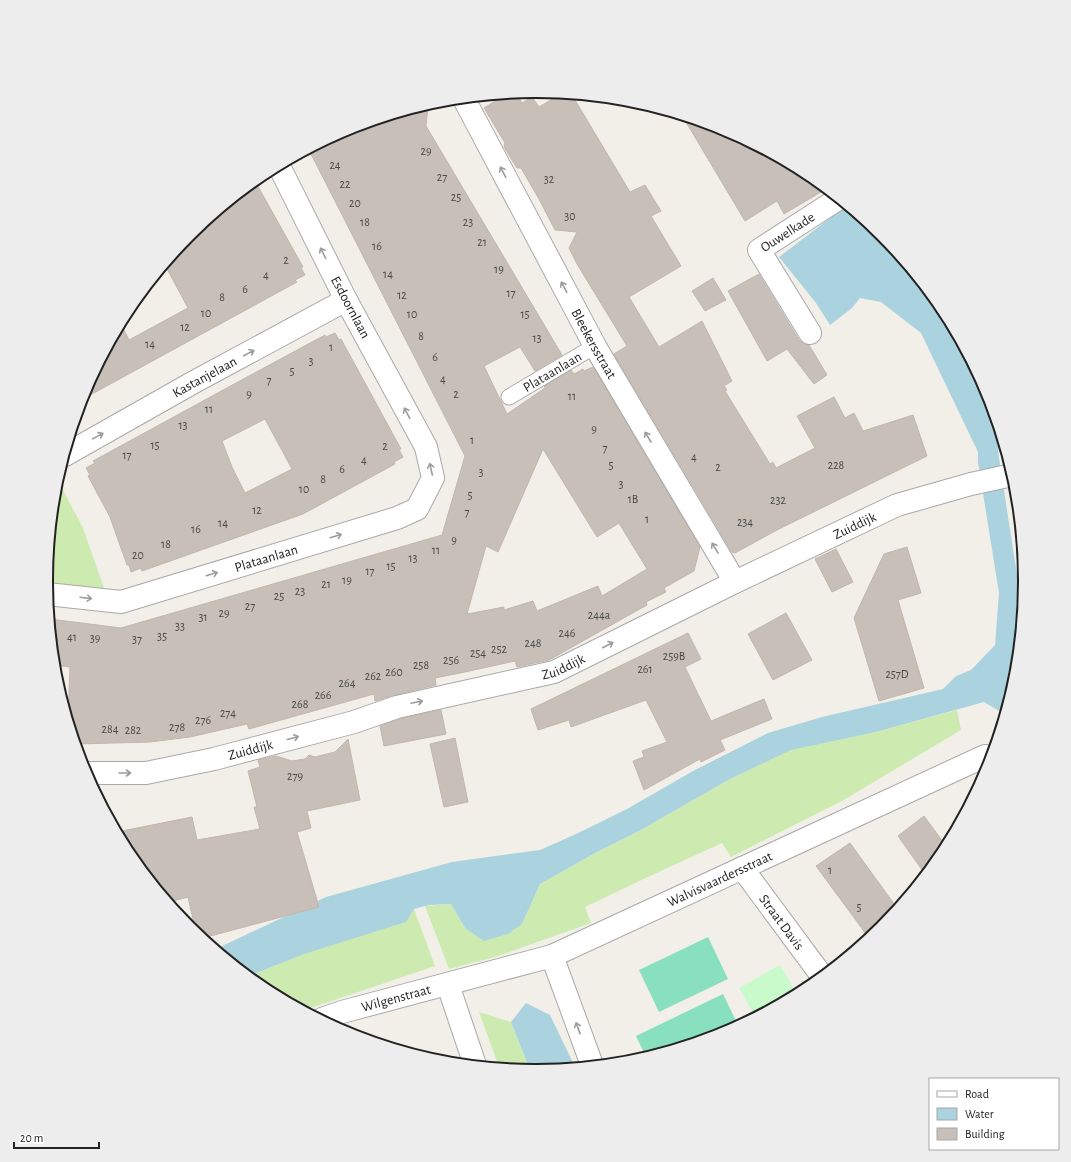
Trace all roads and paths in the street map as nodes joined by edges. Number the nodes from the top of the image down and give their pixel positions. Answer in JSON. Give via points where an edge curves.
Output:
{"nodes":[{"id":1,"x":467,"y":104,"type":"edge"},
{"id":2,"x":281,"y":171,"type":"edge"},
{"id":3,"x":834,"y":202,"type":"edge"},
{"id":4,"x":346,"y":300,"type":"junction"},
{"id":5,"x":810,"y":333,"type":"dead end"},
{"id":6,"x":595,"y":346,"type":"junction"},
{"id":7,"x":509,"y":398,"type":"dead end"},
{"id":8,"x":426,"y":447,"type":"joint"},
{"id":9,"x":71,"y":451,"type":"edge"},
{"id":10,"x":1007,"y":476,"type":"edge"},
{"id":11,"x":735,"y":582,"type":"junction"},
{"id":12,"x":53,"y":595,"type":"edge"},
{"id":13,"x":984,"y":759,"type":"edge"},
{"id":14,"x":93,"y":773,"type":"edge"},
{"id":15,"x":742,"y":868,"type":"junction"},
{"id":16,"x":552,"y":956,"type":"junction"},
{"id":17,"x":819,"y":971,"type":"edge"},
{"id":18,"x":448,"y":985,"type":"junction"},
{"id":19,"x":328,"y":1017,"type":"edge"},
{"id":20,"x":473,"y":1059,"type":"edge"},
{"id":21,"x":590,"y":1060,"type":"edge"}],
"edges":[{"from":6,"to":1,"type":"street","name":"Bleekersstraat","one_way":true},
{"from":4,"to":2,"type":"street","name":"Esdoornlaan","one_way":true},
{"from":3,"to":5,"type":"street","name":"Ouwelkade","via":[[759,250]]},
{"from":8,"to":4,"type":"street","name":"Esdoornlaan","one_way":true},
{"from":9,"to":4,"type":"street","name":"Kastanjelaan","one_way":true},
{"from":6,"to":7,"type":"lane","name":"Plataanlaan"},
{"from":11,"to":6,"type":"street","name":"Bleekersstraat","one_way":true},
{"from":12,"to":8,"type":"street","name":"Plataanlaan","one_way":true,"via":[[121,602],[398,518],[417,509],[433,478]]},
{"from":10,"to":11,"type":"street","name":"Zuiddijk","via":[[897,505]]},
{"from":14,"to":11,"type":"street","name":"Zuiddijk","one_way":true,"via":[[146,773],[214,759],[354,722],[397,707],[554,672]]},
{"from":13,"to":15,"type":"street","name":"Walvisvaardersstraat"},
{"from":15,"to":16,"type":"street","name":"Walvisvaardersstraat"},
{"from":15,"to":17,"type":"street","name":"Straat Davis"},
{"from":16,"to":18,"type":"street","name":"Walvisvaardersstraat"},
{"from":21,"to":16,"type":"street","one_way":true},
{"from":18,"to":19,"type":"street","name":"Wilgenstraat"},
{"from":18,"to":20,"type":"street"}]}
